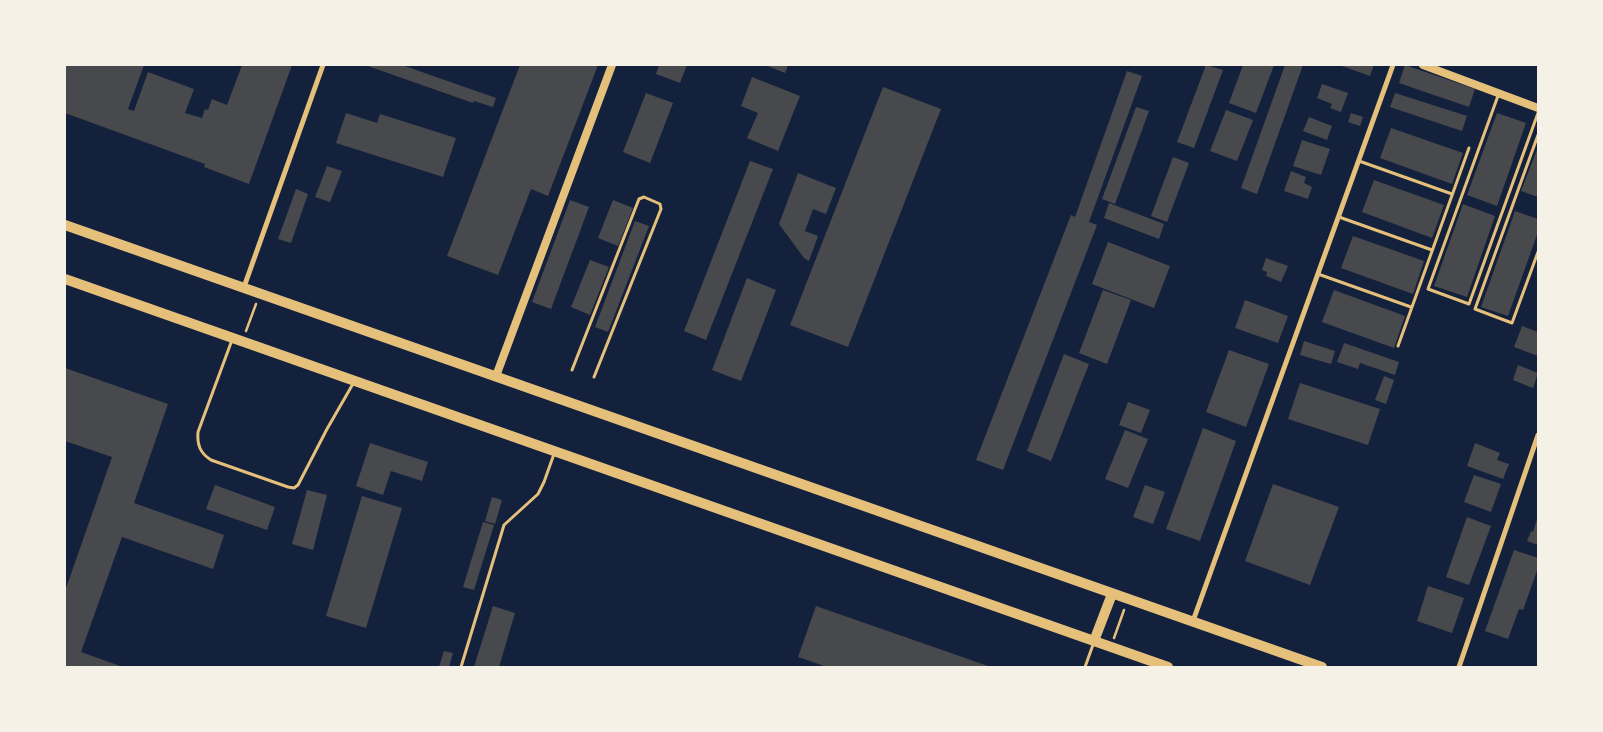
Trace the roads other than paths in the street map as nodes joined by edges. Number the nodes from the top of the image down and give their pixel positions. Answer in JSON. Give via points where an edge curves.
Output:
{"nodes":[{"id":1,"x":323,"y":65,"type":"edge"},
{"id":2,"x":612,"y":65,"type":"edge"},
{"id":3,"x":1392,"y":65,"type":"edge"},
{"id":4,"x":1423,"y":65,"type":"edge"},
{"id":5,"x":1439,"y":68,"type":"edge"},
{"id":6,"x":1499,"y":93,"type":"junction"},
{"id":7,"x":1538,"y":108,"type":"edge"},
{"id":8,"x":1538,"y":113,"type":"edge"},
{"id":9,"x":1538,"y":135,"type":"edge"},
{"id":10,"x":1469,"y":148,"type":"dead end"},
{"id":11,"x":1358,"y":161,"type":"junction"},
{"id":12,"x":1452,"y":194,"type":"junction"},
{"id":13,"x":1339,"y":217,"type":"junction"},
{"id":14,"x":65,"y":225,"type":"edge"},
{"id":15,"x":1432,"y":250,"type":"junction"},
{"id":16,"x":1538,"y":252,"type":"edge"},
{"id":17,"x":1318,"y":274,"type":"junction"},
{"id":18,"x":65,"y":279,"type":"edge"},
{"id":19,"x":244,"y":287,"type":"junction"},
{"id":20,"x":1412,"y":307,"type":"junction"},
{"id":21,"x":237,"y":340,"type":"junction"},
{"id":22,"x":1398,"y":346,"type":"dead end"},
{"id":23,"x":572,"y":370,"type":"dead end"},
{"id":24,"x":496,"y":376,"type":"junction"},
{"id":25,"x":594,"y":377,"type":"dead end"},
{"id":26,"x":354,"y":381,"type":"junction"},
{"id":27,"x":1538,"y":435,"type":"edge"},
{"id":28,"x":555,"y":451,"type":"junction"},
{"id":29,"x":1112,"y":594,"type":"junction"},
{"id":30,"x":1193,"y":622,"type":"junction"},
{"id":31,"x":1094,"y":642,"type":"junction"},
{"id":32,"x":461,"y":667,"type":"edge"},
{"id":33,"x":1085,"y":667,"type":"edge"},
{"id":34,"x":1168,"y":667,"type":"edge"},
{"id":35,"x":1322,"y":667,"type":"edge"},
{"id":36,"x":1459,"y":667,"type":"edge"}],
"edges":[{"from":1,"to":19,"type":"street"},
{"from":2,"to":24,"type":"street"},
{"from":3,"to":11,"type":"street"},
{"from":4,"to":5,"type":"street"},
{"from":5,"to":6,"type":"street"},
{"from":6,"to":7,"type":"street"},
{"from":6,"to":8,"type":"lane","via":[[1428,289],[1469,304]]},
{"from":9,"to":16,"type":"lane","via":[[1474,309],[1512,323]]},
{"from":10,"to":12,"type":"lane"},
{"from":11,"to":12,"type":"lane"},
{"from":11,"to":13,"type":"street"},
{"from":12,"to":15,"type":"lane"},
{"from":13,"to":15,"type":"lane"},
{"from":13,"to":17,"type":"street"},
{"from":14,"to":19,"type":"main road"},
{"from":15,"to":20,"type":"lane"},
{"from":17,"to":20,"type":"lane"},
{"from":17,"to":30,"type":"street"},
{"from":18,"to":21,"type":"main road"},
{"from":19,"to":24,"type":"main road"},
{"from":20,"to":22,"type":"lane"},
{"from":21,"to":26,"type":"main road"},
{"from":21,"to":26,"type":"lane","via":[[198,432],[200,448],[211,460],[294,488]]},
{"from":23,"to":25,"type":"lane","via":[[639,199],[644,197],[660,204],[661,209]]},
{"from":24,"to":29,"type":"main road"},
{"from":26,"to":28,"type":"main road"},
{"from":27,"to":36,"type":"street"},
{"from":28,"to":31,"type":"main road"},
{"from":28,"to":32,"type":"lane","via":[[538,494],[504,525]]},
{"from":29,"to":30,"type":"main road"},
{"from":29,"to":31,"type":"main road"},
{"from":30,"to":35,"type":"main road"},
{"from":31,"to":33,"type":"lane"},
{"from":31,"to":34,"type":"main road"}]}
